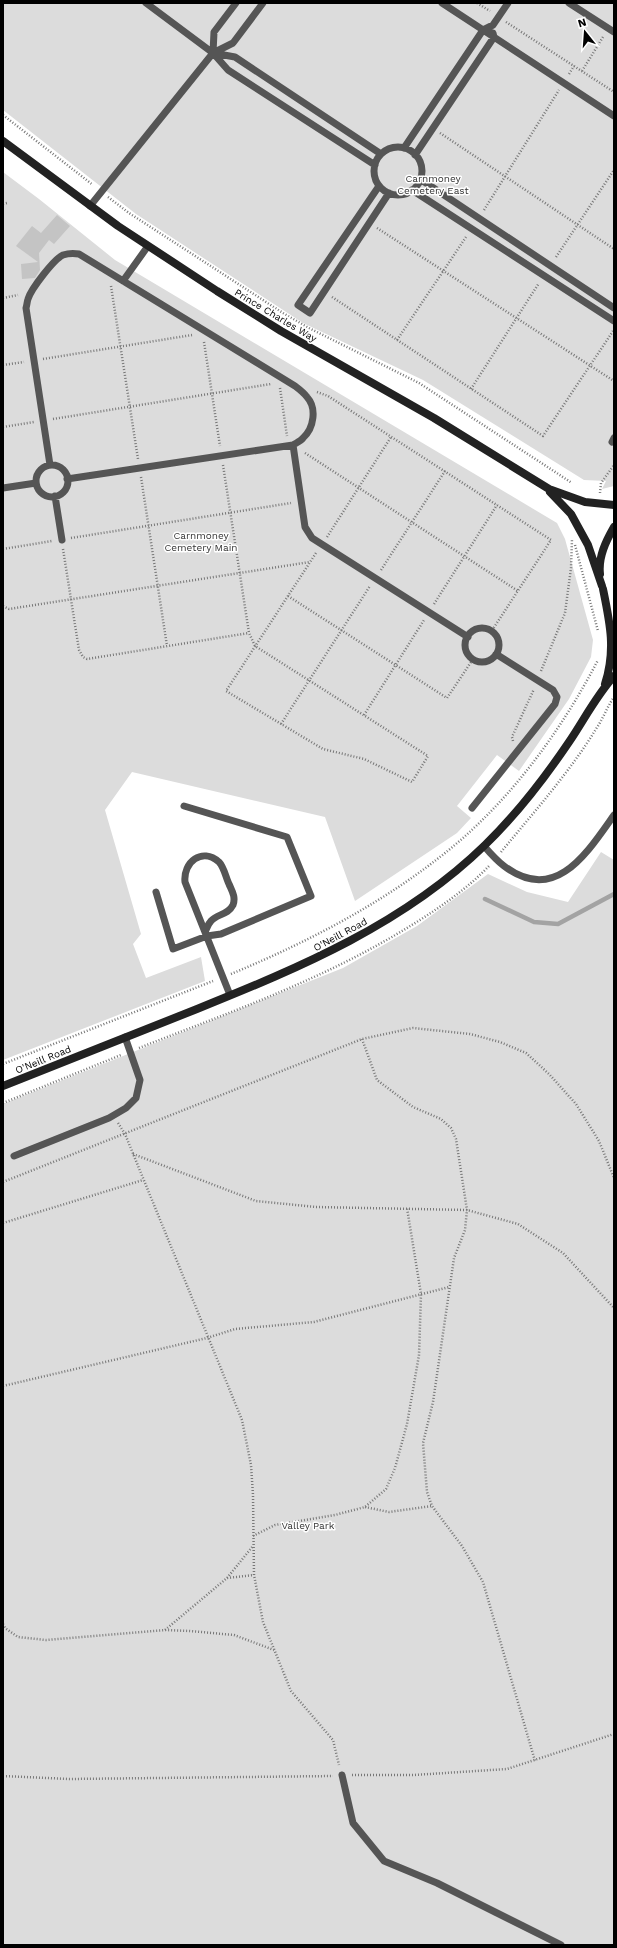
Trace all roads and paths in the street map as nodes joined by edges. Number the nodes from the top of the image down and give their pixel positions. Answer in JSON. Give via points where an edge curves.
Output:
{"nodes":[{"id":1,"x":146,"y":3,"type":"edge"},
{"id":2,"x":236,"y":3,"type":"edge"},
{"id":3,"x":263,"y":3,"type":"edge"},
{"id":4,"x":442,"y":3,"type":"edge"},
{"id":5,"x":477,"y":3,"type":"edge"},
{"id":6,"x":508,"y":3,"type":"edge"},
{"id":7,"x":570,"y":3,"type":"edge"},
{"id":8,"x":499,"y":18,"type":"junction"},
{"id":9,"x":493,"y":25,"type":"junction"},
{"id":10,"x":482,"y":30,"type":"junction"},
{"id":11,"x":611,"y":30,"type":"edge"},
{"id":12,"x":494,"y":37,"type":"junction"},
{"id":13,"x":212,"y":53,"type":"junction"},
{"id":14,"x":574,"y":66,"type":"junction"},
{"id":15,"x":582,"y":71,"type":"junction"},
{"id":16,"x":563,"y":83,"type":"junction"},
{"id":17,"x":614,"y":92,"type":"edge"},
{"id":18,"x":314,"y":110,"type":"junction"},
{"id":19,"x":3,"y":115,"type":"edge"},
{"id":20,"x":614,"y":116,"type":"edge"},
{"id":21,"x":307,"y":121,"type":"junction"},
{"id":22,"x":433,"y":129,"type":"junction"},
{"id":23,"x":3,"y":141,"type":"edge"},
{"id":24,"x":404,"y":148,"type":"junction"},
{"id":25,"x":381,"y":154,"type":"junction"},
{"id":26,"x":415,"y":155,"type":"junction"},
{"id":27,"x":375,"y":165,"type":"junction"},
{"id":28,"x":505,"y":177,"type":"junction"},
{"id":29,"x":420,"y":180,"type":"junction"},
{"id":30,"x":379,"y":186,"type":"junction"},
{"id":31,"x":412,"y":190,"type":"junction"},
{"id":32,"x":102,"y":192,"type":"junction"},
{"id":33,"x":389,"y":193,"type":"junction"},
{"id":34,"x":7,"y":203,"type":"dead end"},
{"id":35,"x":3,"y":204,"type":"edge"},
{"id":36,"x":90,"y":206,"type":"junction"},
{"id":37,"x":478,"y":218,"type":"junction"},
{"id":38,"x":370,"y":223,"type":"junction"},
{"id":39,"x":472,"y":228,"type":"junction"},
{"id":40,"x":148,"y":246,"type":"junction"},
{"id":41,"x":614,"y":249,"type":"edge"},
{"id":42,"x":444,"y":271,"type":"junction"},
{"id":43,"x":123,"y":281,"type":"junction"},
{"id":44,"x":324,"y":292,"type":"junction"},
{"id":45,"x":614,"y":308,"type":"edge"},
{"id":46,"x":614,"y":321,"type":"edge"},
{"id":47,"x":614,"y":329,"type":"edge"},
{"id":48,"x":202,"y":332,"type":"junction"},
{"id":49,"x":397,"y":340,"type":"junction"},
{"id":50,"x":34,"y":360,"type":"junction"},
{"id":51,"x":3,"y":365,"type":"edge"},
{"id":52,"x":590,"y":365,"type":"junction"},
{"id":53,"x":614,"y":381,"type":"edge"},
{"id":54,"x":315,"y":391,"type":"dead end"},
{"id":55,"x":212,"y":393,"type":"junction"},
{"id":56,"x":43,"y":420,"type":"junction"},
{"id":57,"x":3,"y":427,"type":"edge"},
{"id":58,"x":391,"y":437,"type":"junction"},
{"id":59,"x":291,"y":446,"type":"junction"},
{"id":60,"x":222,"y":456,"type":"junction"},
{"id":61,"x":614,"y":465,"type":"edge"},
{"id":62,"x":50,"y":466,"type":"junction"},
{"id":63,"x":444,"y":471,"type":"junction"},
{"id":64,"x":67,"y":479,"type":"junction"},
{"id":65,"x":36,"y":483,"type":"junction"},
{"id":66,"x":572,"y":483,"type":"dead end"},
{"id":67,"x":3,"y":488,"type":"edge"},
{"id":68,"x":359,"y":488,"type":"junction"},
{"id":69,"x":549,"y":490,"type":"junction"},
{"id":70,"x":599,"y":493,"type":"dead end"},
{"id":71,"x":55,"y":496,"type":"junction"},
{"id":72,"x":301,"y":501,"type":"junction"},
{"id":73,"x":614,"y":505,"type":"edge"},
{"id":74,"x":230,"y":513,"type":"junction"},
{"id":75,"x":411,"y":522,"type":"junction"},
{"id":76,"x":614,"y":527,"type":"edge"},
{"id":77,"x":62,"y":540,"type":"junction"},
{"id":78,"x":322,"y":544,"type":"junction"},
{"id":79,"x":3,"y":549,"type":"edge"},
{"id":80,"x":310,"y":562,"type":"junction"},
{"id":81,"x":240,"y":573,"type":"junction"},
{"id":82,"x":375,"y":578,"type":"junction"},
{"id":83,"x":602,"y":587,"type":"junction"},
{"id":84,"x":518,"y":591,"type":"junction"},
{"id":85,"x":288,"y":596,"type":"junction"},
{"id":86,"x":71,"y":600,"type":"junction"},
{"id":87,"x":3,"y":606,"type":"edge"},
{"id":88,"x":614,"y":610,"type":"edge"},
{"id":89,"x":341,"y":631,"type":"junction"},
{"id":90,"x":491,"y":632,"type":"junction"},
{"id":91,"x":249,"y":633,"type":"junction"},
{"id":92,"x":468,"y":637,"type":"junction"},
{"id":93,"x":600,"y":638,"type":"dead end"},
{"id":94,"x":255,"y":646,"type":"junction"},
{"id":95,"x":600,"y":652,"type":"dead end"},
{"id":96,"x":496,"y":654,"type":"junction"},
{"id":97,"x":473,"y":659,"type":"junction"},
{"id":98,"x":541,"y":672,"type":"dead end"},
{"id":99,"x":614,"y":676,"type":"edge"},
{"id":100,"x":309,"y":680,"type":"junction"},
{"id":101,"x":535,"y":687,"type":"dead end"},
{"id":102,"x":604,"y":687,"type":"junction"},
{"id":103,"x":614,"y":697,"type":"edge"},
{"id":104,"x":281,"y":724,"type":"junction"},
{"id":105,"x":516,"y":754,"type":"junction"},
{"id":106,"x":184,"y":806,"type":"dead end"},
{"id":107,"x":472,"y":808,"type":"dead end"},
{"id":108,"x":614,"y":815,"type":"edge"},
{"id":109,"x":512,"y":839,"type":"dead end"},
{"id":110,"x":484,"y":846,"type":"junction"},
{"id":111,"x":156,"y":892,"type":"dead end"},
{"id":112,"x":206,"y":934,"type":"junction"},
{"id":113,"x":222,"y":977,"type":"junction"},
{"id":114,"x":230,"y":995,"type":"junction"},
{"id":115,"x":125,"y":1037,"type":"junction"},
{"id":116,"x":362,"y":1039,"type":"junction"},
{"id":117,"x":3,"y":1064,"type":"edge"},
{"id":118,"x":3,"y":1086,"type":"edge"},
{"id":119,"x":114,"y":1115,"type":"junction"},
{"id":120,"x":125,"y":1134,"type":"junction"},
{"id":121,"x":133,"y":1154,"type":"junction"},
{"id":122,"x":14,"y":1156,"type":"dead end"},
{"id":123,"x":614,"y":1178,"type":"edge"},
{"id":124,"x":143,"y":1180,"type":"junction"},
{"id":125,"x":3,"y":1182,"type":"edge"},
{"id":126,"x":407,"y":1208,"type":"junction"},
{"id":127,"x":467,"y":1210,"type":"junction"},
{"id":128,"x":3,"y":1223,"type":"edge"},
{"id":129,"x":449,"y":1287,"type":"junction"},
{"id":130,"x":420,"y":1294,"type":"junction"},
{"id":131,"x":614,"y":1308,"type":"edge"},
{"id":132,"x":207,"y":1338,"type":"junction"},
{"id":133,"x":3,"y":1386,"type":"edge"},
{"id":134,"x":432,"y":1506,"type":"junction"},
{"id":135,"x":365,"y":1507,"type":"junction"},
{"id":136,"x":253,"y":1536,"type":"junction"},
{"id":137,"x":253,"y":1545,"type":"junction"},
{"id":138,"x":254,"y":1575,"type":"junction"},
{"id":139,"x":227,"y":1578,"type":"junction"},
{"id":140,"x":3,"y":1624,"type":"edge"},
{"id":141,"x":165,"y":1630,"type":"junction"},
{"id":142,"x":274,"y":1650,"type":"junction"},
{"id":143,"x":614,"y":1734,"type":"edge"},
{"id":144,"x":535,"y":1761,"type":"junction"},
{"id":145,"x":342,"y":1775,"type":"junction"},
{"id":146,"x":3,"y":1776,"type":"edge"},
{"id":147,"x":561,"y":1945,"type":"edge"}],
"edges":[{"from":1,"to":13,"type":"lane"},
{"from":2,"to":13,"type":"lane","via":[[214,32]]},
{"from":3,"to":13,"type":"lane","via":[[233,43]]},
{"from":4,"to":10,"type":"lane"},
{"from":5,"to":8,"type":"path"},
{"from":6,"to":8,"type":"lane"},
{"from":7,"to":11,"type":"lane"},
{"from":8,"to":9,"type":"lane"},
{"from":8,"to":14,"type":"path"},
{"from":9,"to":10,"type":"lane"},
{"from":9,"to":12,"type":"lane"},
{"from":10,"to":12,"type":"lane"},
{"from":10,"to":24,"type":"lane"},
{"from":11,"to":15,"type":"path"},
{"from":12,"to":16,"type":"lane"},
{"from":12,"to":22,"type":"lane"},
{"from":13,"to":18,"type":"lane","via":[[235,57]]},
{"from":13,"to":21,"type":"lane","via":[[228,70]]},
{"from":13,"to":32,"type":"lane"},
{"from":14,"to":15,"type":"path"},
{"from":14,"to":16,"type":"path"},
{"from":15,"to":17,"type":"path"},
{"from":16,"to":20,"type":"lane"},
{"from":16,"to":28,"type":"path"},
{"from":18,"to":21,"type":"lane"},
{"from":18,"to":25,"type":"lane"},
{"from":19,"to":32,"type":"path"},
{"from":21,"to":27,"type":"lane"},
{"from":22,"to":26,"type":"lane"},
{"from":22,"to":28,"type":"path"},
{"from":23,"to":36,"type":"main road","name":"Prince Charles Way"},
{"from":24,"to":25,"type":"lane","via":[[395,147]]},
{"from":24,"to":26,"type":"lane"},
{"from":25,"to":27,"type":"lane"},
{"from":26,"to":29,"type":"lane","via":[[421,169]]},
{"from":27,"to":30,"type":"lane","via":[[374,172]]},
{"from":28,"to":37,"type":"path"},
{"from":28,"to":41,"type":"path"},
{"from":29,"to":31,"type":"lane"},
{"from":29,"to":37,"type":"lane"},
{"from":30,"to":33,"type":"lane"},
{"from":30,"to":44,"type":"lane","via":[[298,306],[310,313]]},
{"from":31,"to":33,"type":"lane","via":[[400,195]]},
{"from":31,"to":39,"type":"lane"},
{"from":32,"to":36,"type":"lane"},
{"from":32,"to":66,"type":"path","via":[[129,213],[284,313],[419,384]]},
{"from":33,"to":38,"type":"lane"},
{"from":34,"to":35,"type":"path"},
{"from":36,"to":40,"type":"main road","name":"Prince Charles Way"},
{"from":37,"to":45,"type":"lane"},
{"from":38,"to":42,"type":"path"},
{"from":38,"to":44,"type":"lane"},
{"from":39,"to":42,"type":"path"},
{"from":39,"to":46,"type":"lane"},
{"from":40,"to":43,"type":"lane"},
{"from":40,"to":69,"type":"main road","name":"Prince Charles Way","via":[[281,331],[434,418]]},
{"from":42,"to":49,"type":"path"},
{"from":42,"to":52,"type":"path"},
{"from":43,"to":48,"type":"lane"},
{"from":43,"to":50,"type":"lane","via":[[79,254],[71,253],[56,261],[27,300]]},
{"from":44,"to":49,"type":"path"},
{"from":47,"to":52,"type":"path"},
{"from":48,"to":50,"type":"path"},
{"from":48,"to":55,"type":"path"},
{"from":48,"to":59,"type":"lane","via":[[295,386],[308,398],[314,408],[313,418],[303,438]]},
{"from":49,"to":52,"type":"path","via":[[543,436]]},
{"from":50,"to":51,"type":"path"},
{"from":50,"to":56,"type":"lane"},
{"from":52,"to":53,"type":"path"},
{"from":54,"to":58,"type":"path","via":[[328,396]]},
{"from":55,"to":56,"type":"path"},
{"from":55,"to":59,"type":"path","via":[[279,383]]},
{"from":55,"to":60,"type":"path"},
{"from":56,"to":57,"type":"path"},
{"from":56,"to":62,"type":"lane"},
{"from":58,"to":63,"type":"path"},
{"from":58,"to":68,"type":"path"},
{"from":59,"to":60,"type":"lane"},
{"from":59,"to":68,"type":"path"},
{"from":59,"to":72,"type":"lane"},
{"from":60,"to":64,"type":"lane"},
{"from":60,"to":74,"type":"path"},
{"from":61,"to":70,"type":"path","via":[[601,483]]},
{"from":62,"to":64,"type":"lane","via":[[59,467]]},
{"from":62,"to":65,"type":"lane","via":[[40,470]]},
{"from":63,"to":75,"type":"path"},
{"from":63,"to":84,"type":"path","via":[[551,540]]},
{"from":64,"to":71,"type":"lane","via":[[66,489]]},
{"from":65,"to":67,"type":"lane"},
{"from":65,"to":71,"type":"lane","via":[[42,494]]},
{"from":68,"to":75,"type":"path"},
{"from":68,"to":78,"type":"path"},
{"from":69,"to":73,"type":"main road","name":"Prince Charles Way","via":[[585,502]]},
{"from":69,"to":83,"type":"main road","name":"Prince Charles Way","via":[[571,514],[588,545]]},
{"from":71,"to":77,"type":"lane"},
{"from":72,"to":74,"type":"path"},
{"from":72,"to":78,"type":"lane","via":[[305,527],[309,534]]},
{"from":74,"to":77,"type":"path"},
{"from":74,"to":81,"type":"path"},
{"from":75,"to":82,"type":"path"},
{"from":75,"to":84,"type":"path"},
{"from":76,"to":83,"type":"main road","via":[[601,555]]},
{"from":77,"to":79,"type":"path"},
{"from":77,"to":86,"type":"path"},
{"from":78,"to":80,"type":"path"},
{"from":78,"to":82,"type":"lane"},
{"from":80,"to":81,"type":"path"},
{"from":80,"to":85,"type":"path"},
{"from":81,"to":86,"type":"path"},
{"from":81,"to":91,"type":"path"},
{"from":82,"to":89,"type":"path"},
{"from":82,"to":92,"type":"lane"},
{"from":83,"to":88,"type":"main road"},
{"from":83,"to":102,"type":"main road","name":"O'Neill Road","via":[[610,625],[612,654]]},
{"from":84,"to":90,"type":"path"},
{"from":85,"to":89,"type":"path"},
{"from":85,"to":94,"type":"path"},
{"from":86,"to":87,"type":"path","via":[[9,609]]},
{"from":86,"to":91,"type":"path","via":[[79,653],[88,659]]},
{"from":89,"to":97,"type":"path","via":[[447,698]]},
{"from":89,"to":100,"type":"path"},
{"from":90,"to":92,"type":"lane","via":[[482,628],[476,629]]},
{"from":90,"to":96,"type":"lane","via":[[498,642]]},
{"from":91,"to":94,"type":"path"},
{"from":92,"to":97,"type":"lane","via":[[465,647]]},
{"from":93,"to":98,"type":"path","via":[[572,535],[565,613]]},
{"from":94,"to":100,"type":"path"},
{"from":94,"to":104,"type":"path","via":[[226,691]]},
{"from":95,"to":113,"type":"path","via":[[586,684],[553,735],[530,766],[470,832],[437,860],[384,897],[269,958]]},
{"from":96,"to":97,"type":"lane","via":[[484,662]]},
{"from":96,"to":105,"type":"lane","via":[[553,690],[557,697],[555,704]]},
{"from":99,"to":102,"type":"main road","name":"O'Neill Road"},
{"from":100,"to":104,"type":"path"},
{"from":100,"to":104,"type":"path","via":[[428,756],[412,782],[364,759],[323,749]]},
{"from":101,"to":105,"type":"path","via":[[512,737]]},
{"from":102,"to":110,"type":"main road","name":"O'Neill Road","via":[[546,775],[509,821]]},
{"from":103,"to":109,"type":"path","via":[[571,765]]},
{"from":105,"to":107,"type":"lane"},
{"from":106,"to":112,"type":"lane","via":[[287,837],[311,896],[221,934]]},
{"from":108,"to":110,"type":"lane","via":[[581,858],[556,878],[543,880],[523,877],[503,865]]},
{"from":110,"to":114,"type":"main road","name":"O'Neill Road","via":[[443,882],[370,931],[313,960]]},
{"from":111,"to":112,"type":"lane","via":[[173,949]]},
{"from":112,"to":112,"type":"lane","via":[[184,874],[194,859],[207,857],[220,863],[234,900],[227,912],[211,920]]},
{"from":112,"to":113,"type":"lane"},
{"from":113,"to":114,"type":"lane"},
{"from":113,"to":117,"type":"path"},
{"from":114,"to":115,"type":"main road","name":"O'Neill Road"},
{"from":115,"to":118,"type":"main road","name":"O'Neill Road"},
{"from":115,"to":119,"type":"lane","via":[[140,1080],[136,1098]]},
{"from":116,"to":120,"type":"path"},
{"from":116,"to":123,"type":"path","via":[[413,1028],[470,1034],[500,1042],[526,1053],[576,1104],[600,1141]]},
{"from":116,"to":127,"type":"path","via":[[378,1080],[413,1107],[441,1119],[451,1128],[456,1139]]},
{"from":119,"to":120,"type":"path"},
{"from":119,"to":122,"type":"lane"},
{"from":120,"to":121,"type":"path"},
{"from":120,"to":125,"type":"path"},
{"from":121,"to":124,"type":"path"},
{"from":121,"to":126,"type":"path","via":[[256,1201],[316,1207]]},
{"from":124,"to":128,"type":"path"},
{"from":124,"to":132,"type":"path"},
{"from":126,"to":127,"type":"path"},
{"from":126,"to":130,"type":"path"},
{"from":127,"to":129,"type":"path","via":[[465,1230],[454,1258]]},
{"from":127,"to":131,"type":"path","via":[[518,1224],[563,1253]]},
{"from":129,"to":130,"type":"path"},
{"from":129,"to":134,"type":"path","via":[[433,1402],[423,1443],[427,1492]]},
{"from":130,"to":132,"type":"path","via":[[314,1322],[235,1329]]},
{"from":130,"to":135,"type":"path","via":[[419,1354],[408,1424],[386,1489]]},
{"from":132,"to":133,"type":"path"},
{"from":132,"to":136,"type":"path","via":[[229,1384],[242,1420],[251,1465]]},
{"from":134,"to":135,"type":"path","via":[[389,1512]]},
{"from":134,"to":144,"type":"path","via":[[462,1546],[483,1582]]},
{"from":135,"to":136,"type":"path","via":[[276,1525]]},
{"from":136,"to":137,"type":"path"},
{"from":137,"to":138,"type":"path"},
{"from":137,"to":139,"type":"path"},
{"from":138,"to":139,"type":"path"},
{"from":138,"to":142,"type":"path","via":[[262,1622]]},
{"from":139,"to":141,"type":"path"},
{"from":140,"to":141,"type":"path","via":[[18,1637],[46,1640]]},
{"from":141,"to":142,"type":"path","via":[[234,1635]]},
{"from":142,"to":145,"type":"path","via":[[292,1691],[333,1740]]},
{"from":143,"to":144,"type":"path"},
{"from":144,"to":145,"type":"path","via":[[507,1769]]},
{"from":145,"to":146,"type":"path","via":[[69,1779]]},
{"from":145,"to":147,"type":"lane","via":[[353,1823],[384,1861],[437,1883]]}]}
